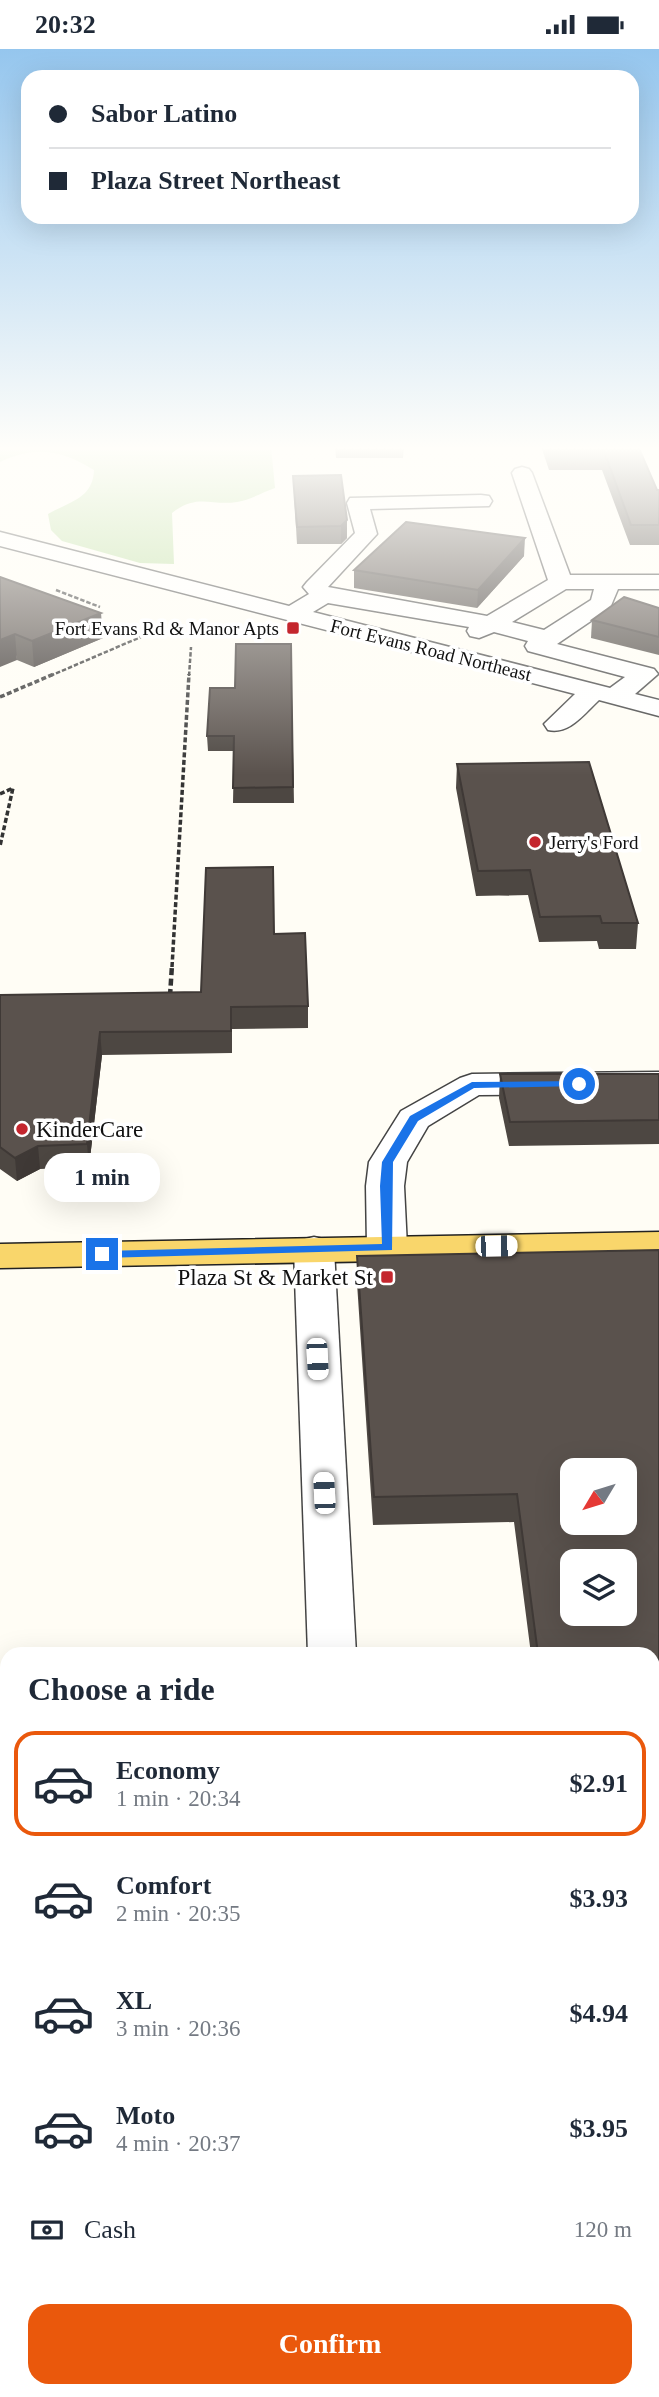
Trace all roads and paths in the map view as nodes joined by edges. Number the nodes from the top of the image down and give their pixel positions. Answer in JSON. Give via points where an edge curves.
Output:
{"nodes":[{"id":1,"x":54,"y":556,"type":"edge"},
{"id":2,"x":345,"y":556,"type":"edge"},
{"id":3,"x":552,"y":556,"type":"edge"},
{"id":4,"x":561,"y":582,"type":"junction"},
{"id":5,"x":608,"y":582,"type":"junction"},
{"id":6,"x":659,"y":582,"type":"edge"},
{"id":7,"x":56,"y":590,"type":"dead end"},
{"id":8,"x":324,"y":595,"type":"junction"},
{"id":9,"x":100,"y":607,"type":"dead end"},
{"id":10,"x":291,"y":615,"type":"junction"},
{"id":11,"x":90,"y":623,"type":"edge"},
{"id":12,"x":492,"y":624,"type":"junction"},
{"id":13,"x":548,"y":639,"type":"junction"},
{"id":14,"x":191,"y":647,"type":"dead end"},
{"id":15,"x":445,"y":652,"type":"junction"},
{"id":16,"x":652,"y":675,"type":"edge"},
{"id":17,"x":604,"y":693,"type":"junction"},
{"id":18,"x":0,"y":697,"type":"edge"},
{"id":19,"x":659,"y":708,"type":"edge"},
{"id":20,"x":557,"y":724,"type":"dead end"},
{"id":21,"x":0,"y":794,"type":"edge"},
{"id":22,"x":0,"y":846,"type":"edge"},
{"id":23,"x":170,"y":998,"type":"edge"},
{"id":24,"x":659,"y":1083,"type":"edge"},
{"id":25,"x":659,"y":1244,"type":"edge"},
{"id":26,"x":387,"y":1247,"type":"junction"},
{"id":27,"x":314,"y":1249,"type":"junction"},
{"id":28,"x":0,"y":1256,"type":"edge"},
{"id":29,"x":332,"y":1647,"type":"edge"}],
"edges":[{"from":1,"to":10,"type":"street","name":"Fort Evans Road Northeast"},
{"from":2,"to":8,"type":"street","via":[[315,587]]},
{"from":3,"to":4,"type":"street"},
{"from":4,"to":5,"type":"street"},
{"from":4,"to":12,"type":"street"},
{"from":5,"to":6,"type":"street"},
{"from":5,"to":13,"type":"street","via":[[602,603]]},
{"from":7,"to":9,"type":"path"},
{"from":8,"to":10,"type":"street"},
{"from":8,"to":12,"type":"street"},
{"from":10,"to":15,"type":"street","name":"Fort Evans Road Northeast"},
{"from":11,"to":18,"type":"path","via":[[143,636]]},
{"from":12,"to":13,"type":"street"},
{"from":12,"to":15,"type":"street"},
{"from":13,"to":16,"type":"street","via":[[537,646]]},
{"from":14,"to":23,"type":"path"},
{"from":15,"to":17,"type":"street","name":"Fort Evans Road Northeast"},
{"from":16,"to":17,"type":"street"},
{"from":17,"to":19,"type":"street","name":"Fort Evans Road Northeast"},
{"from":17,"to":20,"type":"street"},
{"from":21,"to":22,"type":"path","via":[[13,788]]},
{"from":24,"to":26,"type":"street","via":[[472,1085],[414,1119],[388,1162]]},
{"from":25,"to":26,"type":"main road"},
{"from":26,"to":27,"type":"main road"},
{"from":27,"to":28,"type":"main road"},
{"from":27,"to":29,"type":"street"}]}
